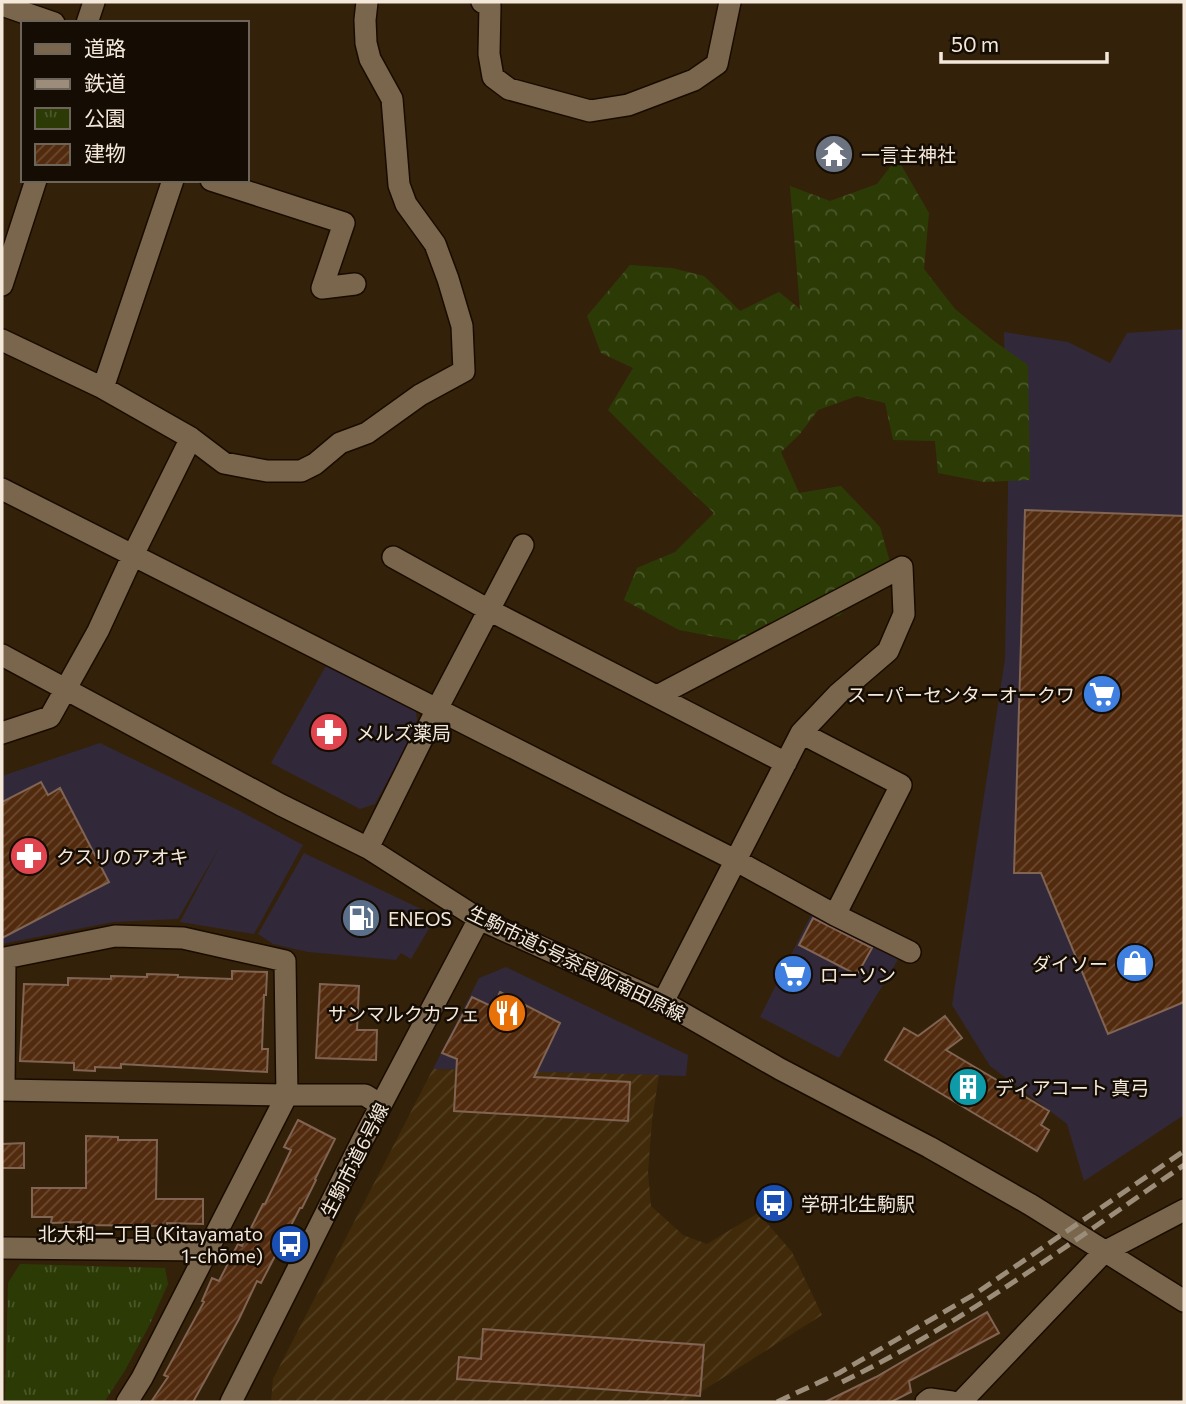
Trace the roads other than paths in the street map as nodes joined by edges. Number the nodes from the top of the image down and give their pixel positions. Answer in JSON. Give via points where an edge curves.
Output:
{"nodes":[{"id":1,"x":94,"y":2,"type":"edge"},
{"id":2,"x":367,"y":2,"type":"edge"},
{"id":3,"x":482,"y":2,"type":"edge"},
{"id":4,"x":730,"y":2,"type":"edge"},
{"id":5,"x":2,"y":5,"type":"edge"},
{"id":6,"x":48,"y":21,"type":"edge"},
{"id":7,"x":88,"y":21,"type":"edge"},
{"id":8,"x":35,"y":182,"type":"edge"},
{"id":9,"x":172,"y":182,"type":"edge"},
{"id":10,"x":217,"y":182,"type":"edge"},
{"id":11,"x":355,"y":284,"type":"dead end"},
{"id":12,"x":2,"y":285,"type":"edge"},
{"id":13,"x":2,"y":340,"type":"edge"},
{"id":14,"x":103,"y":388,"type":"junction"},
{"id":15,"x":191,"y":439,"type":"junction"},
{"id":16,"x":2,"y":489,"type":"edge"},
{"id":17,"x":523,"y":545,"type":"dead end"},
{"id":18,"x":133,"y":555,"type":"junction"},
{"id":19,"x":393,"y":557,"type":"dead end"},
{"id":20,"x":489,"y":610,"type":"junction"},
{"id":21,"x":2,"y":655,"type":"edge"},
{"id":22,"x":66,"y":688,"type":"junction"},
{"id":23,"x":657,"y":696,"type":"junction"},
{"id":24,"x":436,"y":709,"type":"junction"},
{"id":25,"x":2,"y":733,"type":"edge"},
{"id":26,"x":801,"y":733,"type":"junction"},
{"id":27,"x":786,"y":763,"type":"junction"},
{"id":28,"x":368,"y":848,"type":"junction"},
{"id":29,"x":735,"y":860,"type":"junction"},
{"id":30,"x":835,"y":915,"type":"junction"},
{"id":31,"x":479,"y":919,"type":"junction"},
{"id":32,"x":910,"y":952,"type":"dead end"},
{"id":33,"x":663,"y":1002,"type":"junction"},
{"id":34,"x":3,"y":1090,"type":"edge"},
{"id":35,"x":287,"y":1095,"type":"junction"},
{"id":36,"x":382,"y":1105,"type":"junction"},
{"id":37,"x":1184,"y":1210,"type":"edge"},
{"id":38,"x":2,"y":1248,"type":"edge"},
{"id":39,"x":206,"y":1250,"type":"junction"},
{"id":40,"x":1104,"y":1252,"type":"junction"},
{"id":41,"x":1184,"y":1300,"type":"edge"},
{"id":42,"x":127,"y":1402,"type":"edge"},
{"id":43,"x":231,"y":1402,"type":"edge"},
{"id":44,"x":926,"y":1402,"type":"edge"},
{"id":45,"x":952,"y":1402,"type":"edge"},
{"id":46,"x":961,"y":1402,"type":"edge"}],
"edges":[{"from":1,"to":7,"type":"street"},
{"from":2,"to":15,"type":"street","via":[[366,43],[392,99],[399,185],[406,204],[435,244],[448,279],[462,326],[464,371],[301,471],[267,471],[224,463]]},
{"from":3,"to":4,"type":"street","via":[[490,6],[493,78],[509,89],[590,111],[628,105],[694,80],[717,64]]},
{"from":5,"to":6,"type":"street"},
{"from":8,"to":12,"type":"street"},
{"from":9,"to":14,"type":"street"},
{"from":10,"to":11,"type":"street","via":[[344,223],[322,288]]},
{"from":13,"to":14,"type":"street"},
{"from":14,"to":15,"type":"street"},
{"from":15,"to":18,"type":"street"},
{"from":16,"to":18,"type":"street"},
{"from":17,"to":20,"type":"street"},
{"from":18,"to":22,"type":"street"},
{"from":18,"to":24,"type":"street"},
{"from":19,"to":20,"type":"street"},
{"from":20,"to":23,"type":"street"},
{"from":20,"to":24,"type":"street"},
{"from":21,"to":22,"type":"street","name":"生駒市道5号奈良阪南田原線"},
{"from":22,"to":25,"type":"street","via":[[50,717]]},
{"from":22,"to":28,"type":"street","name":"生駒市道5号奈良阪南田原線"},
{"from":23,"to":26,"type":"street","via":[[902,568],[904,614],[888,651]]},
{"from":23,"to":27,"type":"street"},
{"from":24,"to":28,"type":"street"},
{"from":24,"to":29,"type":"street"},
{"from":26,"to":27,"type":"street"},
{"from":26,"to":30,"type":"street","via":[[901,785]]},
{"from":27,"to":29,"type":"street"},
{"from":28,"to":31,"type":"street","name":"生駒市道5号奈良阪南田原線"},
{"from":29,"to":30,"type":"street"},
{"from":29,"to":33,"type":"street"},
{"from":30,"to":32,"type":"street"},
{"from":31,"to":33,"type":"street","name":"生駒市道5号奈良阪南田原線"},
{"from":31,"to":36,"type":"street","name":"生駒市道6号線"},
{"from":33,"to":40,"type":"street","name":"生駒市道5号奈良阪南田原線","via":[[929,1147]]},
{"from":34,"to":35,"type":"street"},
{"from":34,"to":35,"type":"street","via":[[5,958],[115,936],[183,938],[285,961]]},
{"from":35,"to":36,"type":"street","via":[[365,1095]]},
{"from":35,"to":39,"type":"street"},
{"from":36,"to":43,"type":"street","name":"生駒市道6号線"},
{"from":37,"to":40,"type":"street"},
{"from":38,"to":39,"type":"street"},
{"from":39,"to":42,"type":"street"},
{"from":40,"to":41,"type":"street","name":"生駒市道5号奈良阪南田原線"},
{"from":40,"to":46,"type":"street"},
{"from":44,"to":45,"type":"street"}]}
